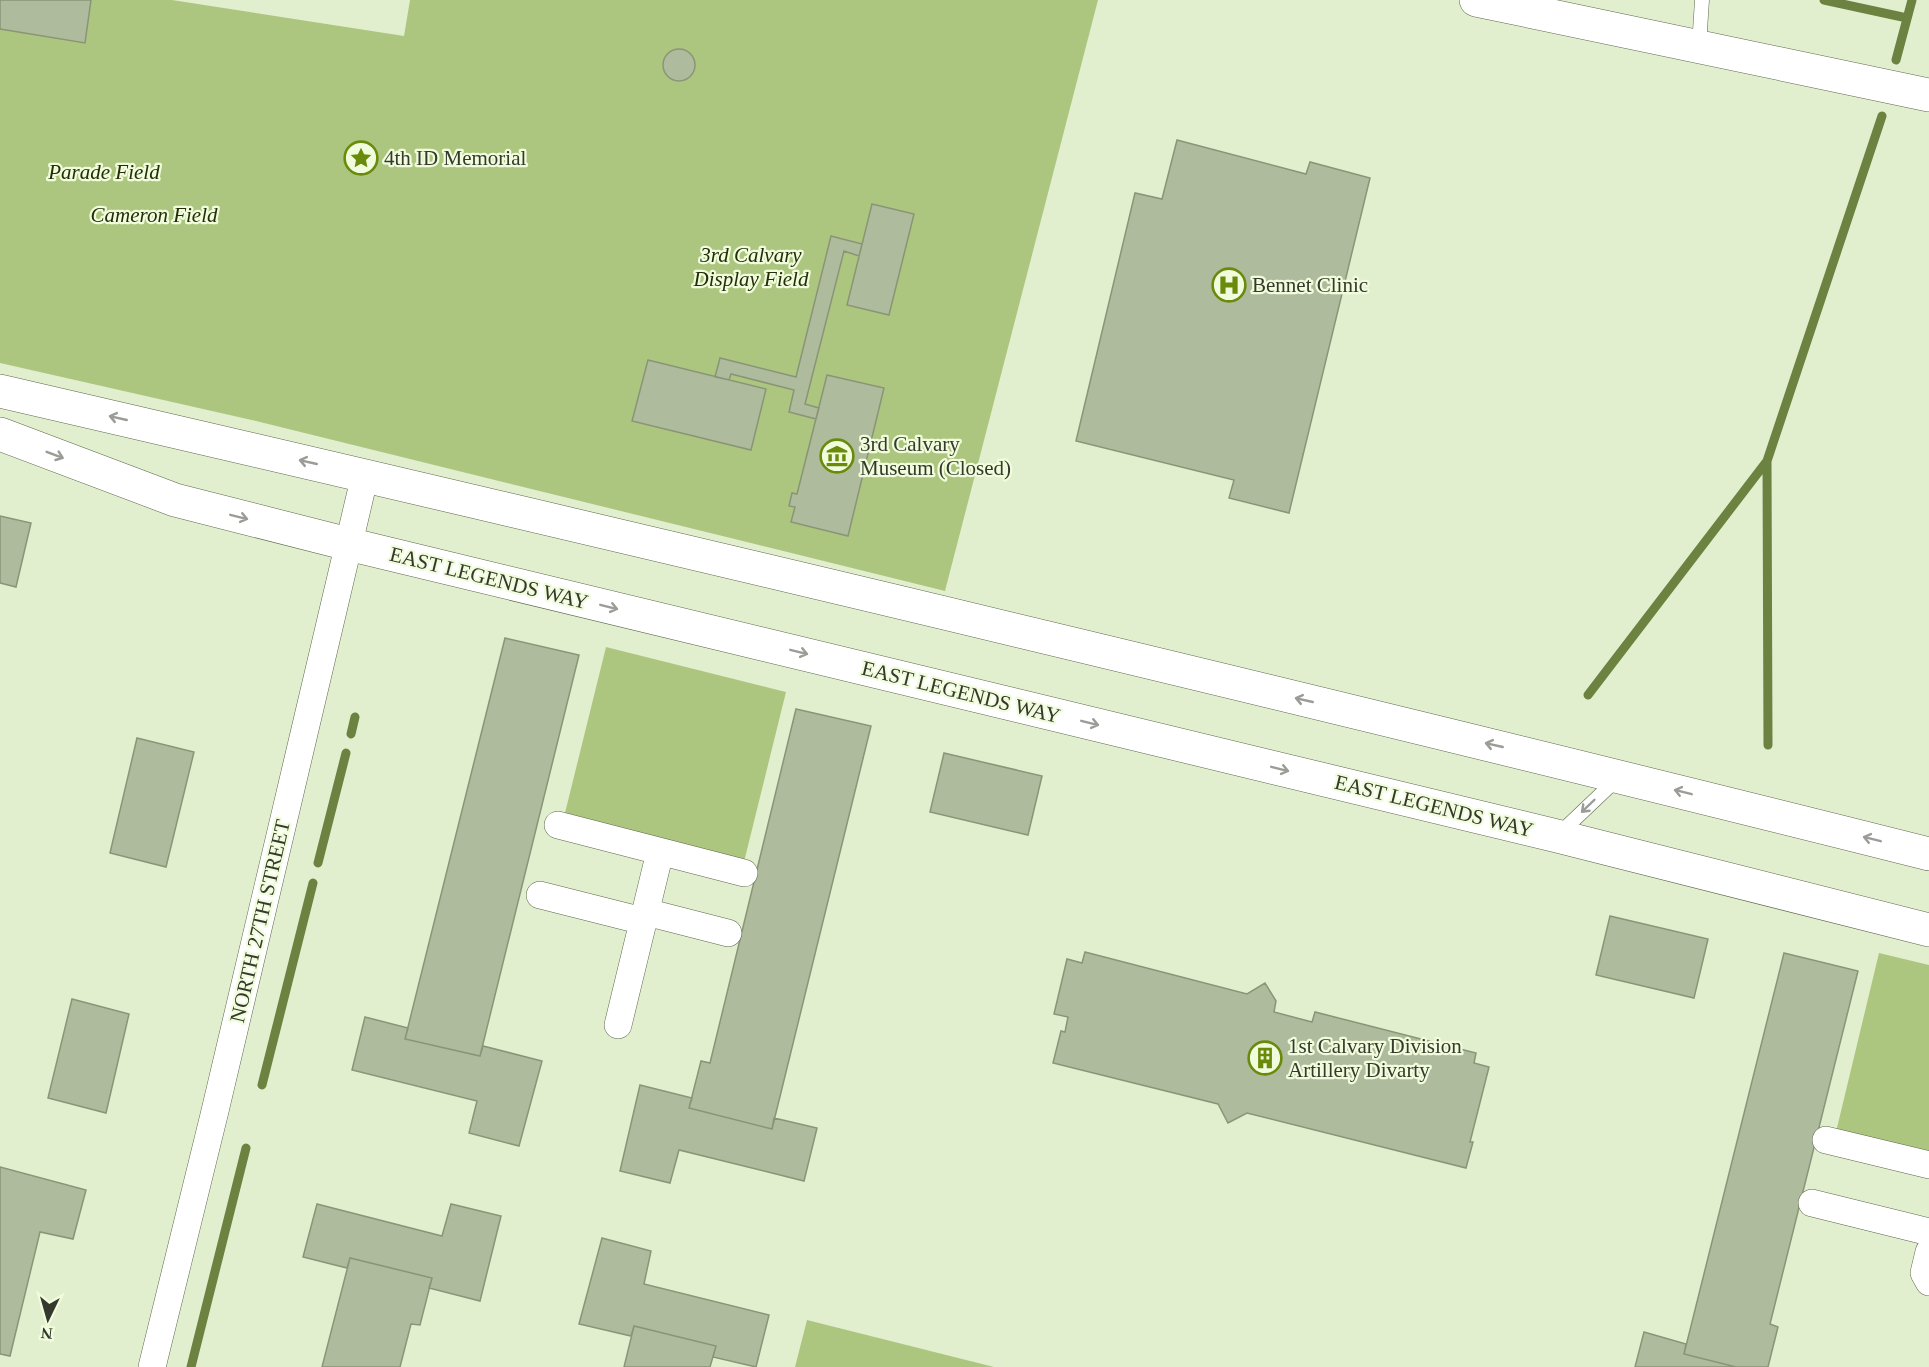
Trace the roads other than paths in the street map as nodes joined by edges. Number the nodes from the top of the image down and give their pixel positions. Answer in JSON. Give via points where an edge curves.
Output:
{"nodes":[{"id":1,"x":1476,"y":0,"type":"edge"},
{"id":2,"x":1702,"y":0,"type":"edge"},
{"id":3,"x":1699,"y":46,"type":"junction"},
{"id":4,"x":1929,"y":95,"type":"edge"},
{"id":5,"x":0,"y":391,"type":"edge"},
{"id":6,"x":0,"y":434,"type":"edge"},
{"id":7,"x":365,"y":475,"type":"junction"},
{"id":8,"x":348,"y":544,"type":"junction"},
{"id":9,"x":1619,"y":776,"type":"junction"},
{"id":10,"x":558,"y":825,"type":"dead end"},
{"id":11,"x":1557,"y":836,"type":"junction"},
{"id":12,"x":660,"y":852,"type":"junction"},
{"id":13,"x":1929,"y":854,"type":"edge"},
{"id":14,"x":744,"y":873,"type":"dead end"},
{"id":15,"x":540,"y":895,"type":"dead end"},
{"id":16,"x":644,"y":916,"type":"junction"},
{"id":17,"x":1929,"y":930,"type":"edge"},
{"id":18,"x":729,"y":933,"type":"dead end"},
{"id":19,"x":618,"y":1025,"type":"dead end"},
{"id":20,"x":1826,"y":1140,"type":"dead end"},
{"id":21,"x":1929,"y":1166,"type":"edge"},
{"id":22,"x":1812,"y":1203,"type":"dead end"},
{"id":23,"x":1929,"y":1232,"type":"edge"},
{"id":24,"x":1929,"y":1252,"type":"edge"},
{"id":25,"x":1929,"y":1282,"type":"edge"},
{"id":26,"x":152,"y":1367,"type":"edge"}],
"edges":[{"from":1,"to":3,"type":"street"},
{"from":2,"to":3,"type":"lane"},
{"from":3,"to":4,"type":"street"},
{"from":7,"to":5,"type":"street","one_way":true},
{"from":6,"to":8,"type":"street","name":"EAST LEGENDS WAY","one_way":true,"via":[[175,500]]},
{"from":7,"to":8,"type":"street","name":"NORTH 27TH STREET"},
{"from":9,"to":7,"type":"street","one_way":true},
{"from":8,"to":11,"type":"street","name":"EAST LEGENDS WAY","one_way":true},
{"from":8,"to":26,"type":"street","name":"NORTH 27TH STREET"},
{"from":9,"to":11,"type":"lane","one_way":true},
{"from":13,"to":9,"type":"street","one_way":true},
{"from":10,"to":12,"type":"street"},
{"from":11,"to":17,"type":"street","name":"EAST LEGENDS WAY"},
{"from":12,"to":14,"type":"street"},
{"from":12,"to":16,"type":"street"},
{"from":15,"to":16,"type":"street"},
{"from":16,"to":18,"type":"street"},
{"from":16,"to":19,"type":"street"},
{"from":20,"to":21,"type":"street"},
{"from":22,"to":23,"type":"street"},
{"from":24,"to":25,"type":"street","via":[[1924,1273]]}]}
